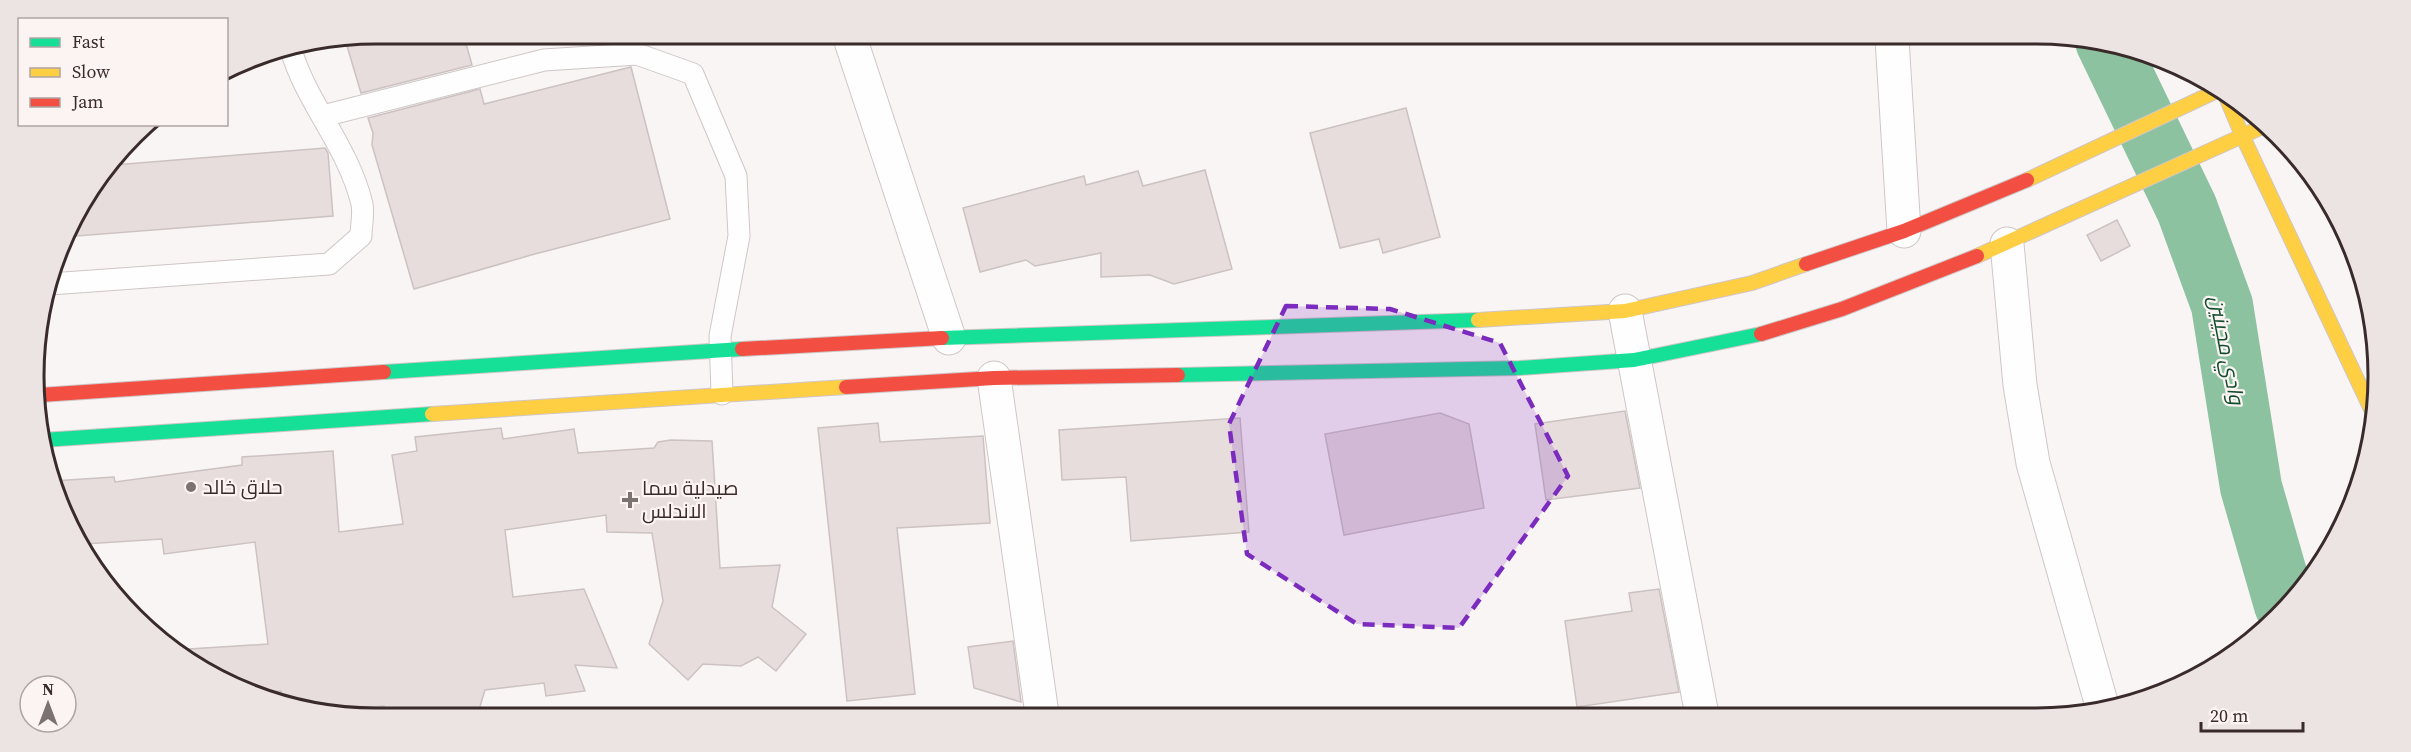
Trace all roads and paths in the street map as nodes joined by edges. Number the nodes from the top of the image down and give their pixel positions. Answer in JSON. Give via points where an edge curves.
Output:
{"nodes":[{"id":1,"x":852,"y":44,"type":"edge"},
{"id":2,"x":1892,"y":44,"type":"edge"},
{"id":3,"x":292,"y":54,"type":"edge"},
{"id":4,"x":2210,"y":94,"type":"edge"},
{"id":5,"x":2230,"y":107,"type":"edge"},
{"id":6,"x":323,"y":116,"type":"junction"},
{"id":7,"x":2257,"y":129,"type":"edge"},
{"id":8,"x":2242,"y":135,"type":"junction"},
{"id":9,"x":1904,"y":231,"type":"junction"},
{"id":10,"x":2007,"y":244,"type":"junction"},
{"id":11,"x":57,"y":284,"type":"edge"},
{"id":12,"x":1625,"y":311,"type":"junction"},
{"id":13,"x":949,"y":338,"type":"junction"},
{"id":14,"x":719,"y":350,"type":"junction"},
{"id":15,"x":1634,"y":360,"type":"junction"},
{"id":16,"x":994,"y":378,"type":"junction"},
{"id":17,"x":722,"y":394,"type":"junction"},
{"id":18,"x":44,"y":395,"type":"edge"},
{"id":19,"x":2367,"y":400,"type":"edge"},
{"id":20,"x":50,"y":440,"type":"edge"},
{"id":21,"x":2101,"y":702,"type":"edge"},
{"id":22,"x":1041,"y":708,"type":"edge"},
{"id":23,"x":1701,"y":708,"type":"edge"}],
"edges":[{"from":1,"to":13,"type":"street"},
{"from":2,"to":9,"type":"street"},
{"from":3,"to":6,"type":"lane"},
{"from":4,"to":9,"type":"main road","via":[[2029,179]]},
{"from":5,"to":8,"type":"main road"},
{"from":6,"to":11,"type":"lane","via":[[342,149],[362,206],[361,236],[329,264]]},
{"from":6,"to":14,"type":"lane","via":[[544,60],[637,54],[693,74],[736,176],[739,236]]},
{"from":7,"to":8,"type":"main road"},
{"from":8,"to":10,"type":"main road"},
{"from":8,"to":19,"type":"main road"},
{"from":9,"to":12,"type":"main road","via":[[1752,284]]},
{"from":10,"to":15,"type":"main road","via":[[1842,309],[1762,334]]},
{"from":10,"to":21,"type":"street","via":[[2020,385],[2033,463]]},
{"from":12,"to":13,"type":"main road","via":[[1514,319]]},
{"from":12,"to":15,"type":"street"},
{"from":13,"to":14,"type":"main road"},
{"from":14,"to":17,"type":"lane"},
{"from":14,"to":18,"type":"main road"},
{"from":15,"to":16,"type":"main road","via":[[1520,368]]},
{"from":15,"to":23,"type":"street"},
{"from":16,"to":17,"type":"main road"},
{"from":16,"to":22,"type":"street"},
{"from":17,"to":20,"type":"main road"}]}
